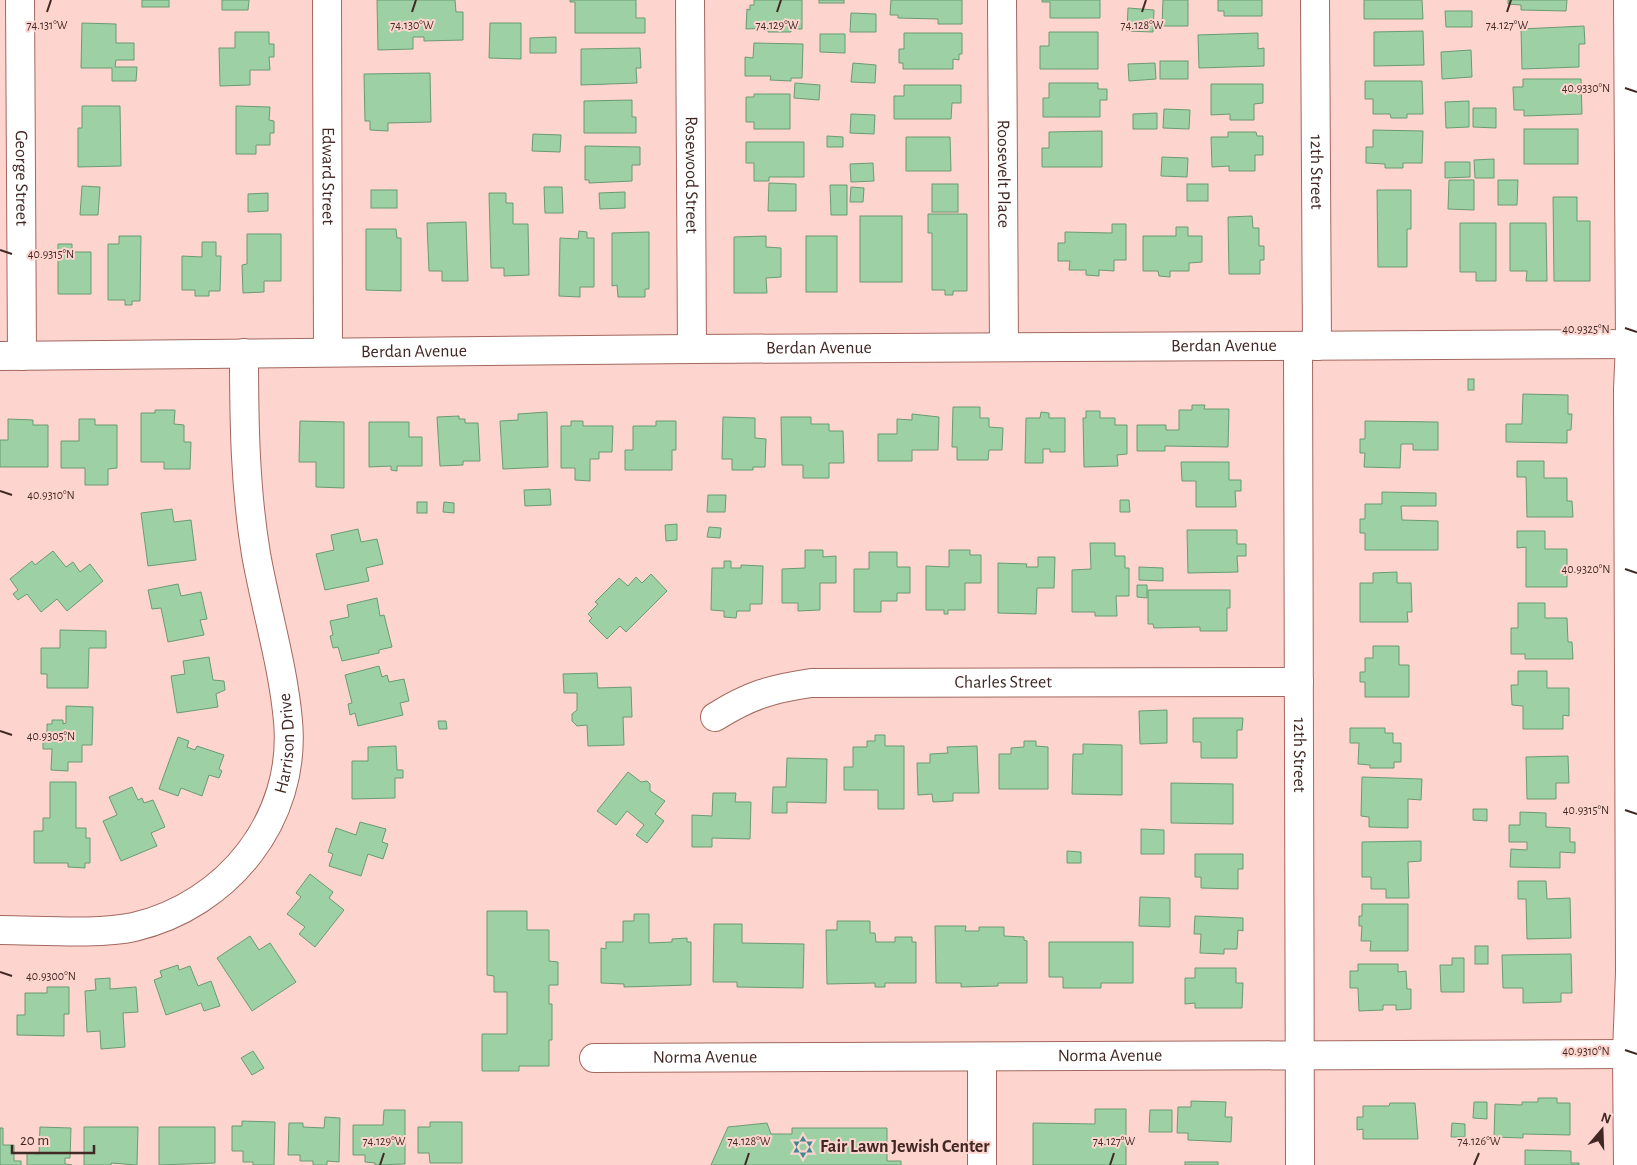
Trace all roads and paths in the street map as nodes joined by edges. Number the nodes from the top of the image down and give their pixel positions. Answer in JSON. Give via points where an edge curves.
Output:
{"nodes":[{"id":1,"x":20,"y":0,"type":"edge"},
{"id":2,"x":327,"y":0,"type":"edge"},
{"id":3,"x":690,"y":0,"type":"edge"},
{"id":4,"x":1002,"y":0,"type":"edge"},
{"id":5,"x":1315,"y":0,"type":"edge"},
{"id":6,"x":1628,"y":0,"type":"edge"},
{"id":7,"x":1634,"y":344,"type":"edge"},
{"id":8,"x":1307,"y":346,"type":"junction"},
{"id":9,"x":1004,"y":347,"type":"junction"},
{"id":10,"x":692,"y":349,"type":"junction"},
{"id":11,"x":328,"y":352,"type":"junction"},
{"id":12,"x":244,"y":353,"type":"junction"},
{"id":13,"x":11,"y":356,"type":"edge"},
{"id":14,"x":1299,"y":682,"type":"junction"},
{"id":15,"x":715,"y":717,"type":"dead end"},
{"id":16,"x":0,"y":930,"type":"edge"},
{"id":17,"x":1627,"y":1054,"type":"junction"},
{"id":18,"x":1300,"y":1056,"type":"junction"},
{"id":19,"x":982,"y":1057,"type":"junction"},
{"id":20,"x":594,"y":1058,"type":"dead end"},
{"id":21,"x":982,"y":1165,"type":"edge"},
{"id":22,"x":1300,"y":1165,"type":"edge"},
{"id":23,"x":1628,"y":1165,"type":"edge"}],
"edges":[{"from":1,"to":13,"type":"street","name":"George Street"},
{"from":2,"to":11,"type":"street","name":"Edward Street"},
{"from":3,"to":10,"type":"street","name":"Rosewood Street"},
{"from":4,"to":9,"type":"street","name":"Roosevelt Place"},
{"from":5,"to":8,"type":"street","name":"12th Street"},
{"from":6,"to":7,"type":"street"},
{"from":7,"to":8,"type":"street","name":"Berdan Avenue"},
{"from":7,"to":17,"type":"street","via":[[1628,389],[1630,972]]},
{"from":8,"to":9,"type":"street","name":"Berdan Avenue"},
{"from":8,"to":14,"type":"street","name":"12th Street"},
{"from":9,"to":10,"type":"street","name":"Berdan Avenue"},
{"from":10,"to":11,"type":"street","name":"Berdan Avenue"},
{"from":11,"to":12,"type":"street","name":"Berdan Avenue"},
{"from":12,"to":13,"type":"street","name":"Berdan Avenue"},
{"from":12,"to":16,"type":"street","name":"Harrison Drive","via":[[247,492],[288,722],[283,788],[271,820],[252,852],[227,879],[199,900],[166,918],[132,927],[98,930]]},
{"from":14,"to":15,"type":"street","name":"Charles Street","via":[[810,683],[774,689],[742,700]]},
{"from":14,"to":18,"type":"street","name":"12th Street"},
{"from":17,"to":18,"type":"street","name":"Norma Avenue"},
{"from":17,"to":23,"type":"street"},
{"from":18,"to":19,"type":"street","name":"Norma Avenue"},
{"from":18,"to":22,"type":"street","name":"12th Street"},
{"from":19,"to":20,"type":"street","name":"Norma Avenue"},
{"from":19,"to":21,"type":"street"}]}
